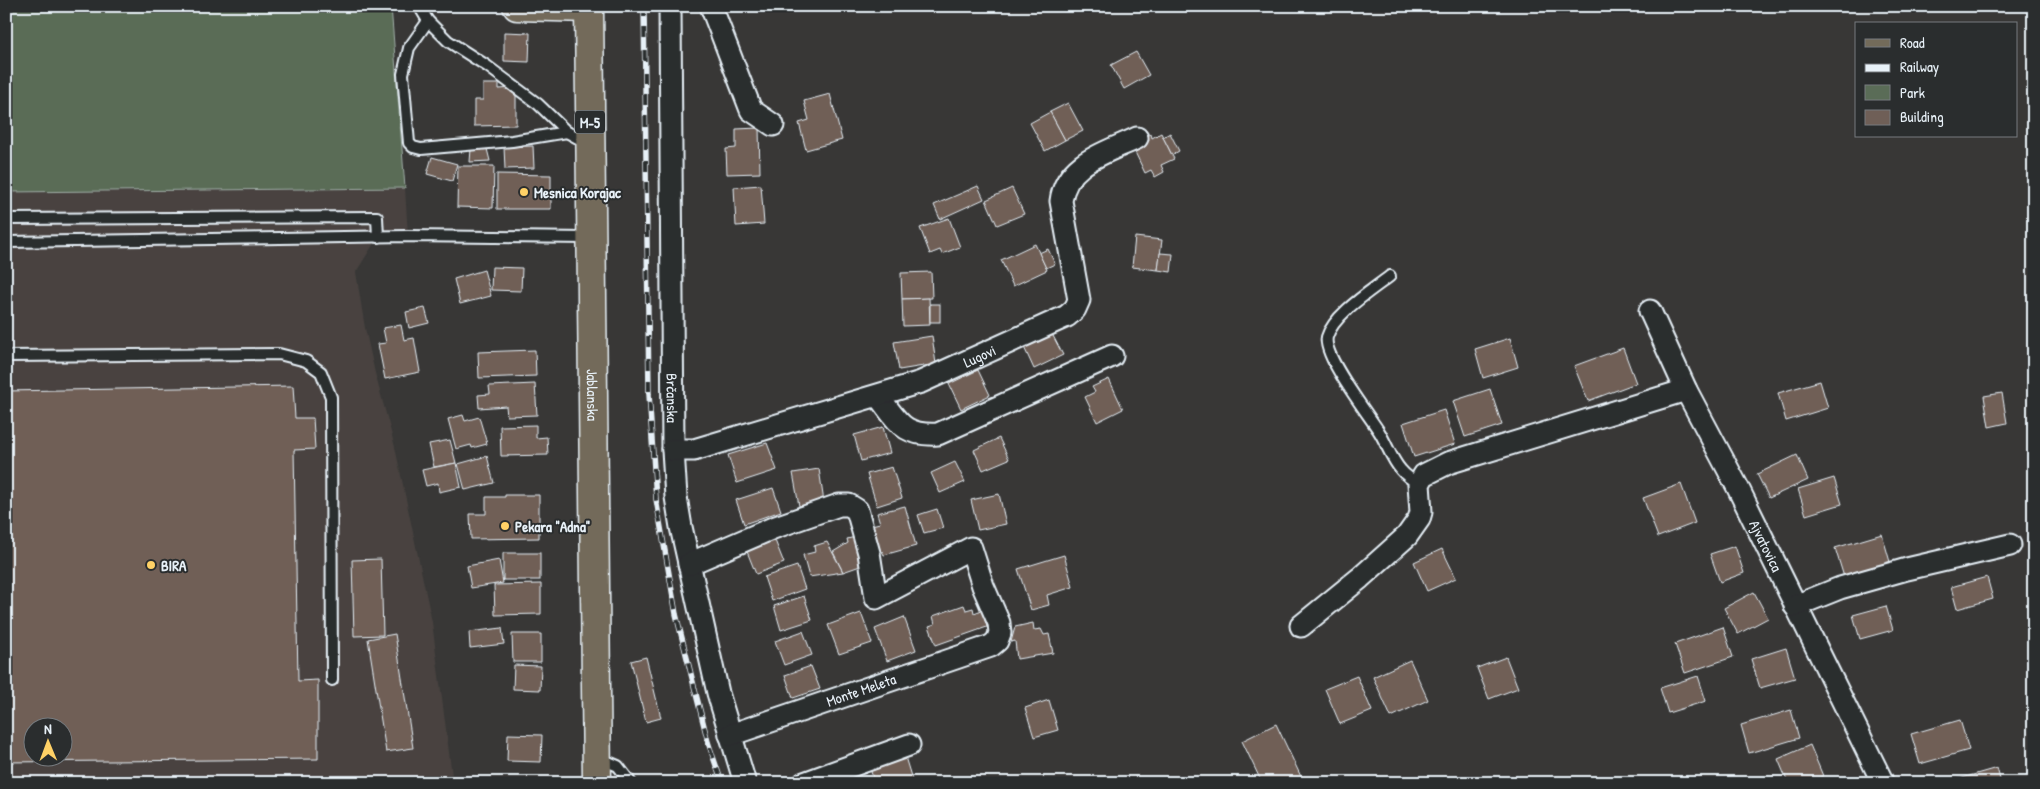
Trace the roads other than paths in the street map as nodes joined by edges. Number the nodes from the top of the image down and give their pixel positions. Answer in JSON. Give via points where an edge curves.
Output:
{"nodes":[{"id":1,"x":419,"y":6,"type":"edge"},
{"id":2,"x":517,"y":6,"type":"edge"},
{"id":3,"x":670,"y":6,"type":"edge"},
{"id":4,"x":711,"y":6,"type":"edge"},
{"id":5,"x":589,"y":7,"type":"edge"},
{"id":6,"x":428,"y":21,"type":"junction"},
{"id":7,"x":772,"y":125,"type":"dead end"},
{"id":8,"x":578,"y":138,"type":"junction"},
{"id":9,"x":1137,"y":138,"type":"dead end"},
{"id":10,"x":6,"y":219,"type":"edge"},
{"id":11,"x":378,"y":237,"type":"junction"},
{"id":12,"x":590,"y":238,"type":"junction"},
{"id":13,"x":6,"y":242,"type":"edge"},
{"id":14,"x":1390,"y":276,"type":"dead end"},
{"id":15,"x":1650,"y":311,"type":"dead end"},
{"id":16,"x":6,"y":356,"type":"edge"},
{"id":17,"x":1112,"y":356,"type":"dead end"},
{"id":18,"x":1686,"y":390,"type":"junction"},
{"id":19,"x":878,"y":396,"type":"junction"},
{"id":20,"x":673,"y":450,"type":"junction"},
{"id":21,"x":1419,"y":484,"type":"junction"},
{"id":22,"x":2010,"y":545,"type":"dead end"},
{"id":23,"x":689,"y":564,"type":"junction"},
{"id":24,"x":1795,"y":606,"type":"junction"},
{"id":25,"x":1301,"y":626,"type":"dead end"},
{"id":26,"x":332,"y":680,"type":"dead end"},
{"id":27,"x":730,"y":735,"type":"junction"},
{"id":28,"x":909,"y":745,"type":"dead end"},
{"id":29,"x":597,"y":770,"type":"edge"},
{"id":30,"x":632,"y":783,"type":"edge"},
{"id":31,"x":744,"y":783,"type":"edge"},
{"id":32,"x":804,"y":783,"type":"edge"},
{"id":33,"x":1883,"y":783,"type":"edge"}],
"edges":[{"from":1,"to":6,"type":"lane"},
{"from":2,"to":5,"type":"main road","number":"M-5"},
{"from":3,"to":20,"type":"street","name":"Brčanska"},
{"from":4,"to":7,"type":"street","via":[[751,110]]},
{"from":5,"to":8,"type":"main road","name":"Jablanska","number":"M-5"},
{"from":6,"to":8,"type":"lane","via":[[448,41],[538,104]]},
{"from":6,"to":8,"type":"lane","via":[[409,48],[403,74],[409,143],[413,147]]},
{"from":8,"to":12,"type":"main road","name":"Jablanska","number":"M-5"},
{"from":9,"to":19,"type":"street","name":"Lugovi","via":[[1081,165],[1066,180],[1062,190],[1061,201],[1078,289],[1079,300],[1075,309],[1067,316],[921,382]]},
{"from":10,"to":11,"type":"lane","via":[[377,217]]},
{"from":11,"to":12,"type":"lane"},
{"from":11,"to":13,"type":"lane"},
{"from":12,"to":29,"type":"main road","name":"Jablanska","number":"M-5"},
{"from":14,"to":21,"type":"lane","via":[[1343,314],[1331,326],[1326,339],[1328,349],[1400,469]]},
{"from":15,"to":18,"type":"street","name":"Ajvatovica"},
{"from":16,"to":26,"type":"lane","via":[[278,354],[306,362],[321,372],[331,397]]},
{"from":17,"to":19,"type":"street","via":[[938,434],[920,435],[905,430]]},
{"from":18,"to":21,"type":"street","via":[[1448,463],[1424,475]]},
{"from":18,"to":24,"type":"street","name":"Ajvatovica"},
{"from":19,"to":20,"type":"street","name":"Lugovi","via":[[694,450]]},
{"from":20,"to":23,"type":"street","name":"Brčanska","via":[[676,497]]},
{"from":21,"to":25,"type":"street","via":[[1421,512],[1407,536]]},
{"from":22,"to":24,"type":"street","via":[[1850,585]]},
{"from":23,"to":27,"type":"street","name":"Brčanska"},
{"from":23,"to":27,"type":"street","name":"Monte Meleta","via":[[773,528],[839,505],[849,505],[857,510],[869,553],[876,598],[971,548],[998,623],[1000,633],[991,646]]},
{"from":24,"to":33,"type":"street","name":"Ajvatovica"},
{"from":27,"to":31,"type":"street","name":"Brčanska"},
{"from":28,"to":32,"type":"street"},
{"from":29,"to":30,"type":"lane","via":[[618,766]]}]}
